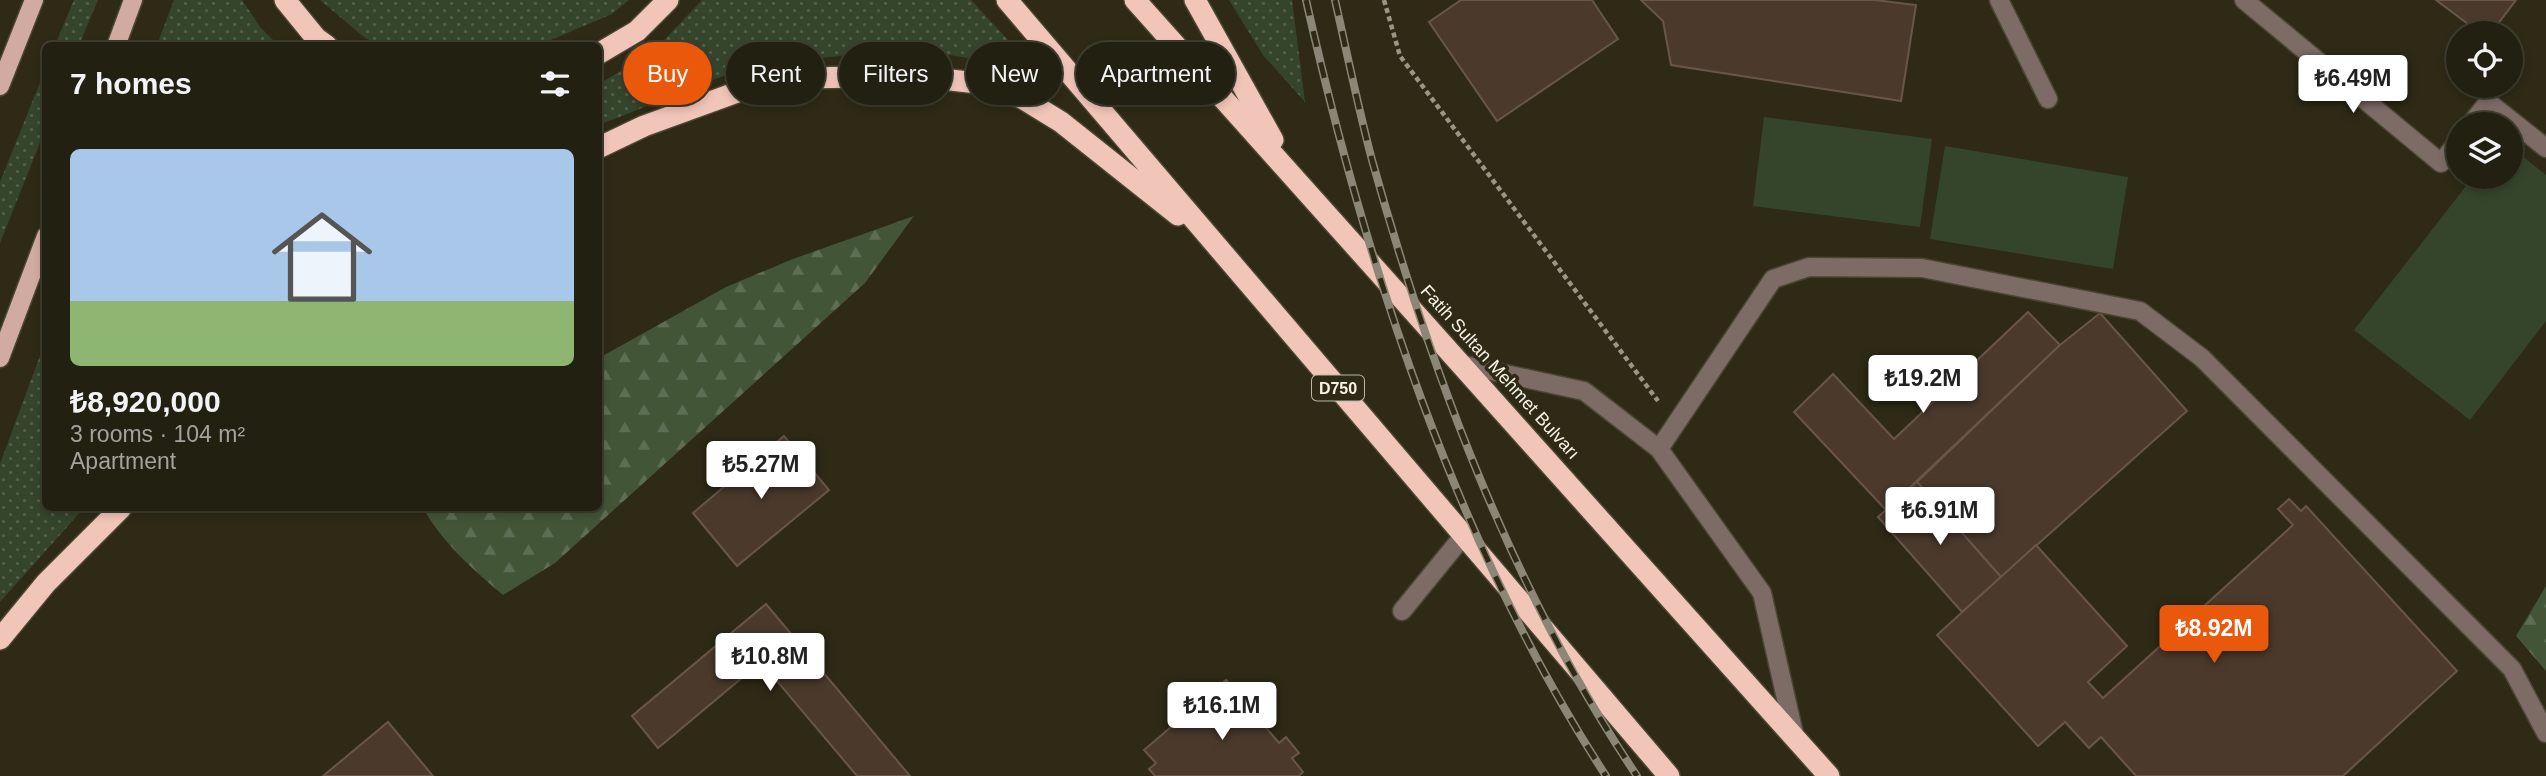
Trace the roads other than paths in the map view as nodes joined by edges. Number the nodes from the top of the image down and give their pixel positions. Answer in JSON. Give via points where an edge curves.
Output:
{"nodes":[{"id":1,"x":34,"y":0,"type":"edge"},
{"id":2,"x":133,"y":0,"type":"edge"},
{"id":3,"x":285,"y":0,"type":"edge"},
{"id":4,"x":668,"y":0,"type":"edge"},
{"id":5,"x":1007,"y":0,"type":"edge"},
{"id":6,"x":1135,"y":0,"type":"edge"},
{"id":7,"x":1195,"y":0,"type":"edge"},
{"id":8,"x":1999,"y":0,"type":"edge"},
{"id":9,"x":2244,"y":0,"type":"edge"},
{"id":10,"x":117,"y":42,"type":"edge"},
{"id":11,"x":322,"y":42,"type":"edge"},
{"id":12,"x":602,"y":52,"type":"edge"},
{"id":13,"x":0,"y":86,"type":"edge"},
{"id":14,"x":2048,"y":99,"type":"dead end"},
{"id":15,"x":2480,"y":112,"type":"edge"},
{"id":16,"x":2501,"y":112,"type":"edge"},
{"id":17,"x":2523,"y":130,"type":"edge"},
{"id":18,"x":602,"y":146,"type":"edge"},
{"id":19,"x":2546,"y":148,"type":"edge"},
{"id":20,"x":2446,"y":157,"type":"edge"},
{"id":21,"x":1292,"y":172,"type":"junction"},
{"id":22,"x":42,"y":247,"type":"edge"},
{"id":23,"x":1224,"y":254,"type":"junction"},
{"id":24,"x":0,"y":358,"type":"edge"},
{"id":25,"x":1464,"y":365,"type":"junction"},
{"id":26,"x":1659,"y":449,"type":"junction"},
{"id":27,"x":118,"y":511,"type":"edge"},
{"id":28,"x":1464,"y":535,"type":"junction"},
{"id":29,"x":1402,"y":611,"type":"dead end"},
{"id":30,"x":0,"y":639,"type":"edge"},
{"id":31,"x":2546,"y":733,"type":"edge"},
{"id":32,"x":1795,"y":738,"type":"junction"},
{"id":33,"x":1669,"y":776,"type":"edge"},
{"id":34,"x":1829,"y":776,"type":"edge"}],
"edges":[{"from":1,"to":13,"type":"main road"},
{"from":2,"to":10,"type":"main road"},
{"from":3,"to":11,"type":"highway"},
{"from":4,"to":12,"type":"highway","via":[[637,31]]},
{"from":5,"to":23,"type":"highway","number":"D750"},
{"from":6,"to":21,"type":"highway","name":"Fatih Sultan Mehmet Bulvarı"},
{"from":7,"to":21,"type":"highway"},
{"from":8,"to":14,"type":"street"},
{"from":9,"to":20,"type":"street","via":[[2441,163]]},
{"from":15,"to":16,"type":"street","via":[[2488,102]]},
{"from":17,"to":19,"type":"street"},
{"from":18,"to":23,"type":"highway","via":[[762,83],[857,76],[977,83],[1022,98],[1061,122]]},
{"from":21,"to":25,"type":"highway","name":"Fatih Sultan Mehmet Bulvarı"},
{"from":22,"to":24,"type":"main road"},
{"from":23,"to":28,"type":"highway","number":"D750"},
{"from":25,"to":26,"type":"street","via":[[1584,391]]},
{"from":25,"to":32,"type":"highway","name":"Fatih Sultan Mehmet Bulvarı"},
{"from":26,"to":31,"type":"street","via":[[1773,279],[1809,267],[1922,268],[2140,311],[2203,358],[2512,669]]},
{"from":26,"to":32,"type":"street","via":[[1762,593]]},
{"from":27,"to":30,"type":"highway","via":[[46,583]]},
{"from":28,"to":29,"type":"street"},
{"from":28,"to":33,"type":"highway","number":"D750"},
{"from":32,"to":34,"type":"highway","name":"Fatih Sultan Mehmet Bulvarı"}]}
